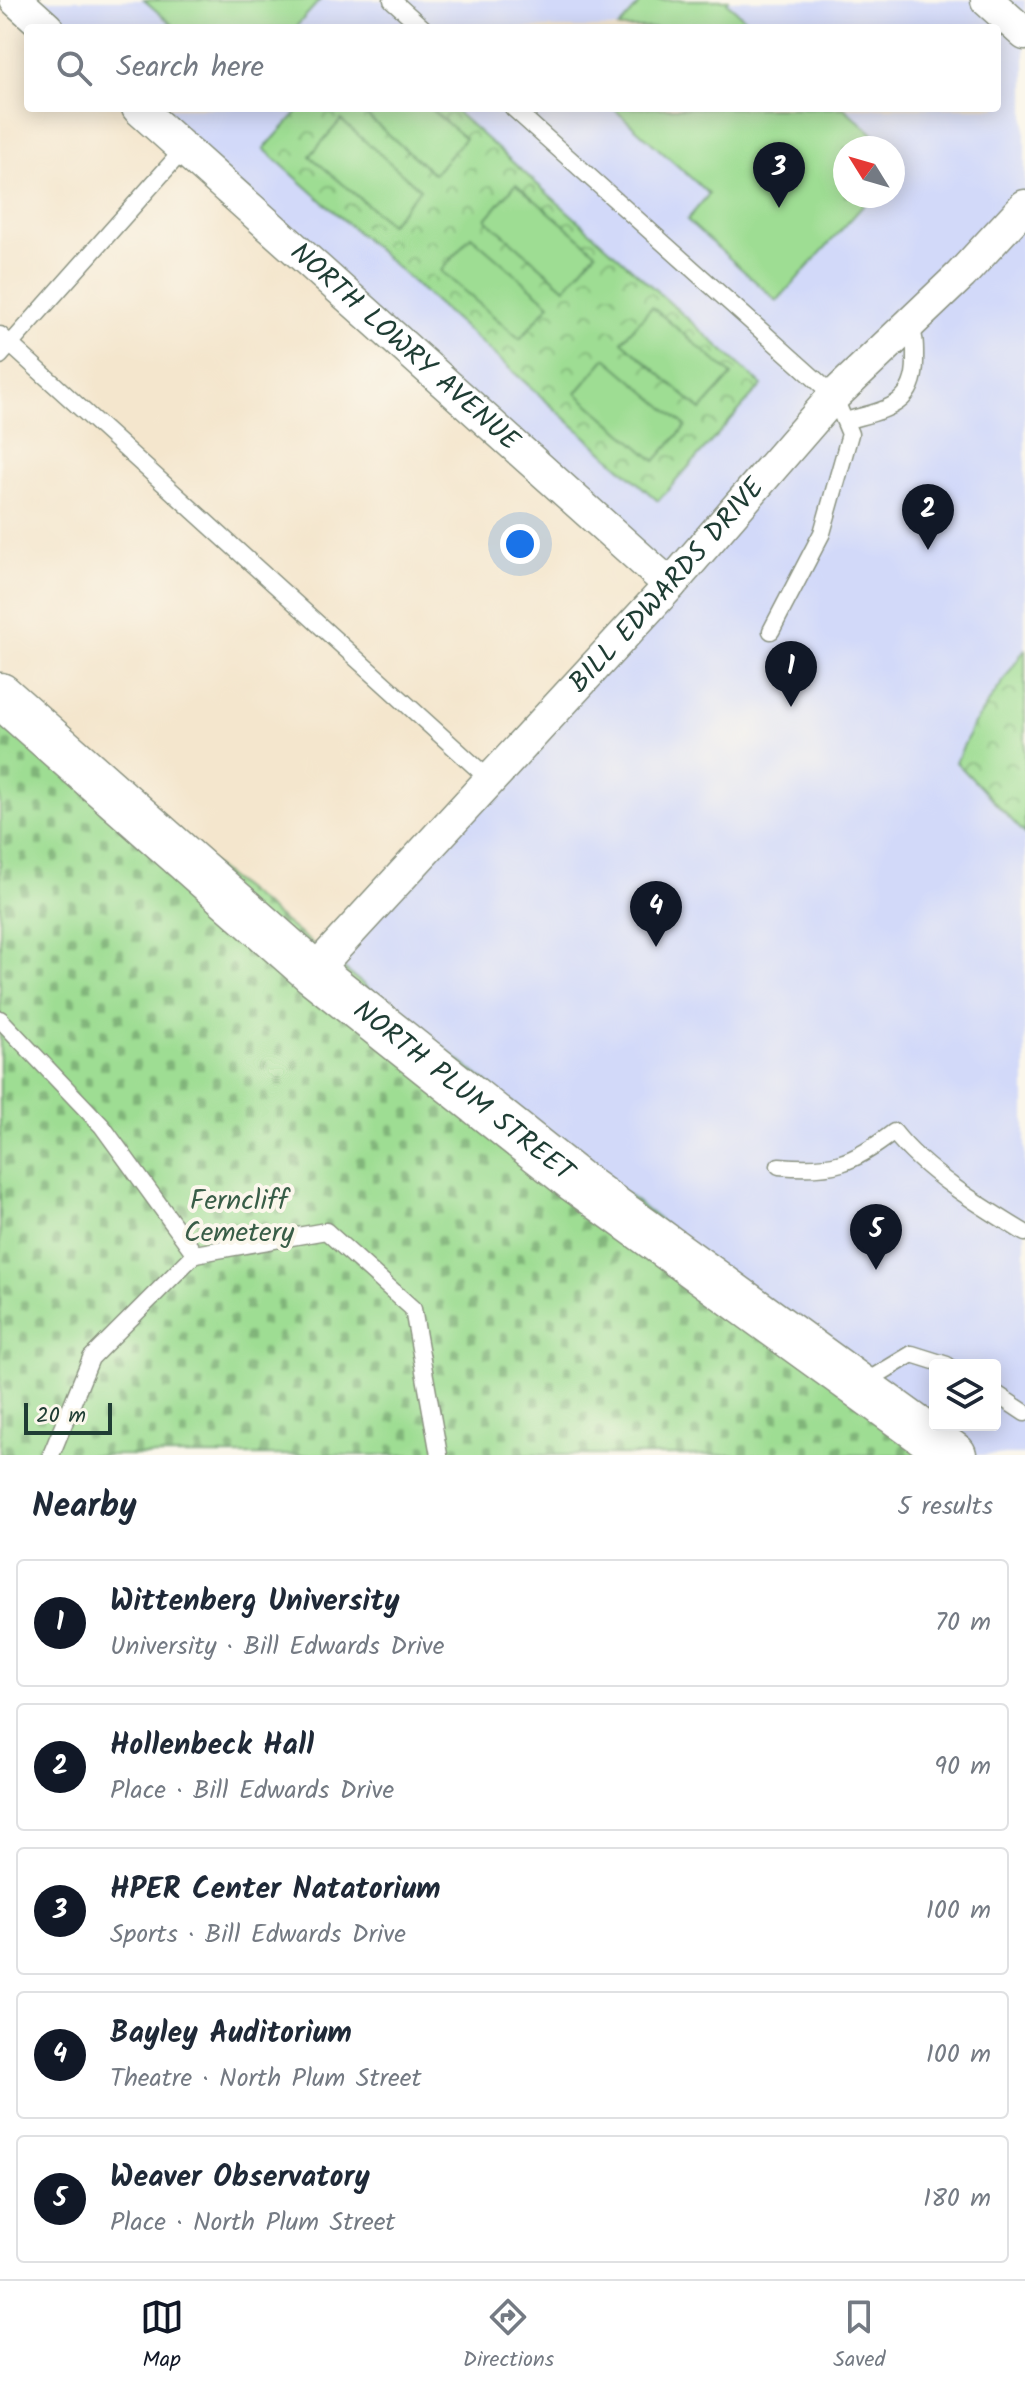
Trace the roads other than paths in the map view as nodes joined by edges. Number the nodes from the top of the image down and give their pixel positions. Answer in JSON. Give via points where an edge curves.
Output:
{"nodes":[{"id":1,"x":16,"y":0,"type":"edge"},
{"id":2,"x":392,"y":0,"type":"edge"},
{"id":3,"x":987,"y":0,"type":"edge"},
{"id":4,"x":43,"y":24,"type":"edge"},
{"id":5,"x":419,"y":24,"type":"edge"},
{"id":6,"x":1024,"y":33,"type":"edge"},
{"id":7,"x":142,"y":112,"type":"edge"},
{"id":8,"x":517,"y":112,"type":"edge"},
{"id":9,"x":184,"y":149,"type":"junction"},
{"id":10,"x":1025,"y":206,"type":"edge"},
{"id":11,"x":909,"y":324,"type":"junction"},
{"id":12,"x":4,"y":345,"type":"edge"},
{"id":13,"x":840,"y":408,"type":"junction"},
{"id":14,"x":670,"y":585,"type":"junction"},
{"id":15,"x":771,"y":631,"type":"dead end"},
{"id":16,"x":0,"y":695,"type":"edge"},
{"id":17,"x":490,"y":780,"type":"junction"},
{"id":18,"x":313,"y":972,"type":"junction"},
{"id":19,"x":0,"y":1019,"type":"edge"},
{"id":20,"x":779,"y":1166,"type":"dead end"},
{"id":21,"x":1025,"y":1233,"type":"edge"},
{"id":22,"x":195,"y":1254,"type":"junction"},
{"id":23,"x":929,"y":1359,"type":"edge"},
{"id":24,"x":859,"y":1386,"type":"junction"},
{"id":25,"x":1001,"y":1397,"type":"edge"},
{"id":26,"x":1025,"y":1413,"type":"edge"},
{"id":27,"x":51,"y":1455,"type":"edge"},
{"id":28,"x":439,"y":1455,"type":"edge"},
{"id":29,"x":954,"y":1455,"type":"edge"}],
"edges":[{"from":1,"to":4,"type":"street"},
{"from":2,"to":5,"type":"lane"},
{"from":3,"to":6,"type":"street"},
{"from":7,"to":9,"type":"street","name":"NORTH LOWRY AVENUE"},
{"from":8,"to":13,"type":"lane"},
{"from":9,"to":12,"type":"lane"},
{"from":9,"to":14,"type":"street","name":"NORTH LOWRY AVENUE"},
{"from":10,"to":11,"type":"street","name":"BILL EDWARDS DRIVE"},
{"from":11,"to":13,"type":"street","name":"BILL EDWARDS DRIVE"},
{"from":11,"to":13,"type":"lane","via":[[915,336],[910,391],[892,406]]},
{"from":12,"to":17,"type":"lane"},
{"from":13,"to":14,"type":"street","name":"BILL EDWARDS DRIVE"},
{"from":13,"to":15,"type":"lane","via":[[850,434],[822,533]]},
{"from":14,"to":17,"type":"street","name":"BILL EDWARDS DRIVE"},
{"from":16,"to":18,"type":"main road","name":"NORTH PLUM STREET"},
{"from":17,"to":18,"type":"street","name":"BILL EDWARDS DRIVE"},
{"from":18,"to":24,"type":"main road","name":"NORTH PLUM STREET","via":[[576,1181]]},
{"from":19,"to":22,"type":"lane","via":[[102,1126]]},
{"from":20,"to":21,"type":"lane","via":[[813,1169],[842,1164],[894,1132],[905,1147],[980,1205]]},
{"from":22,"to":27,"type":"lane","via":[[91,1358]]},
{"from":22,"to":28,"type":"lane","via":[[326,1231],[413,1309]]},
{"from":23,"to":24,"type":"lane","via":[[912,1354]]},
{"from":24,"to":29,"type":"main road","name":"NORTH PLUM STREET"},
{"from":25,"to":26,"type":"lane"}]}
